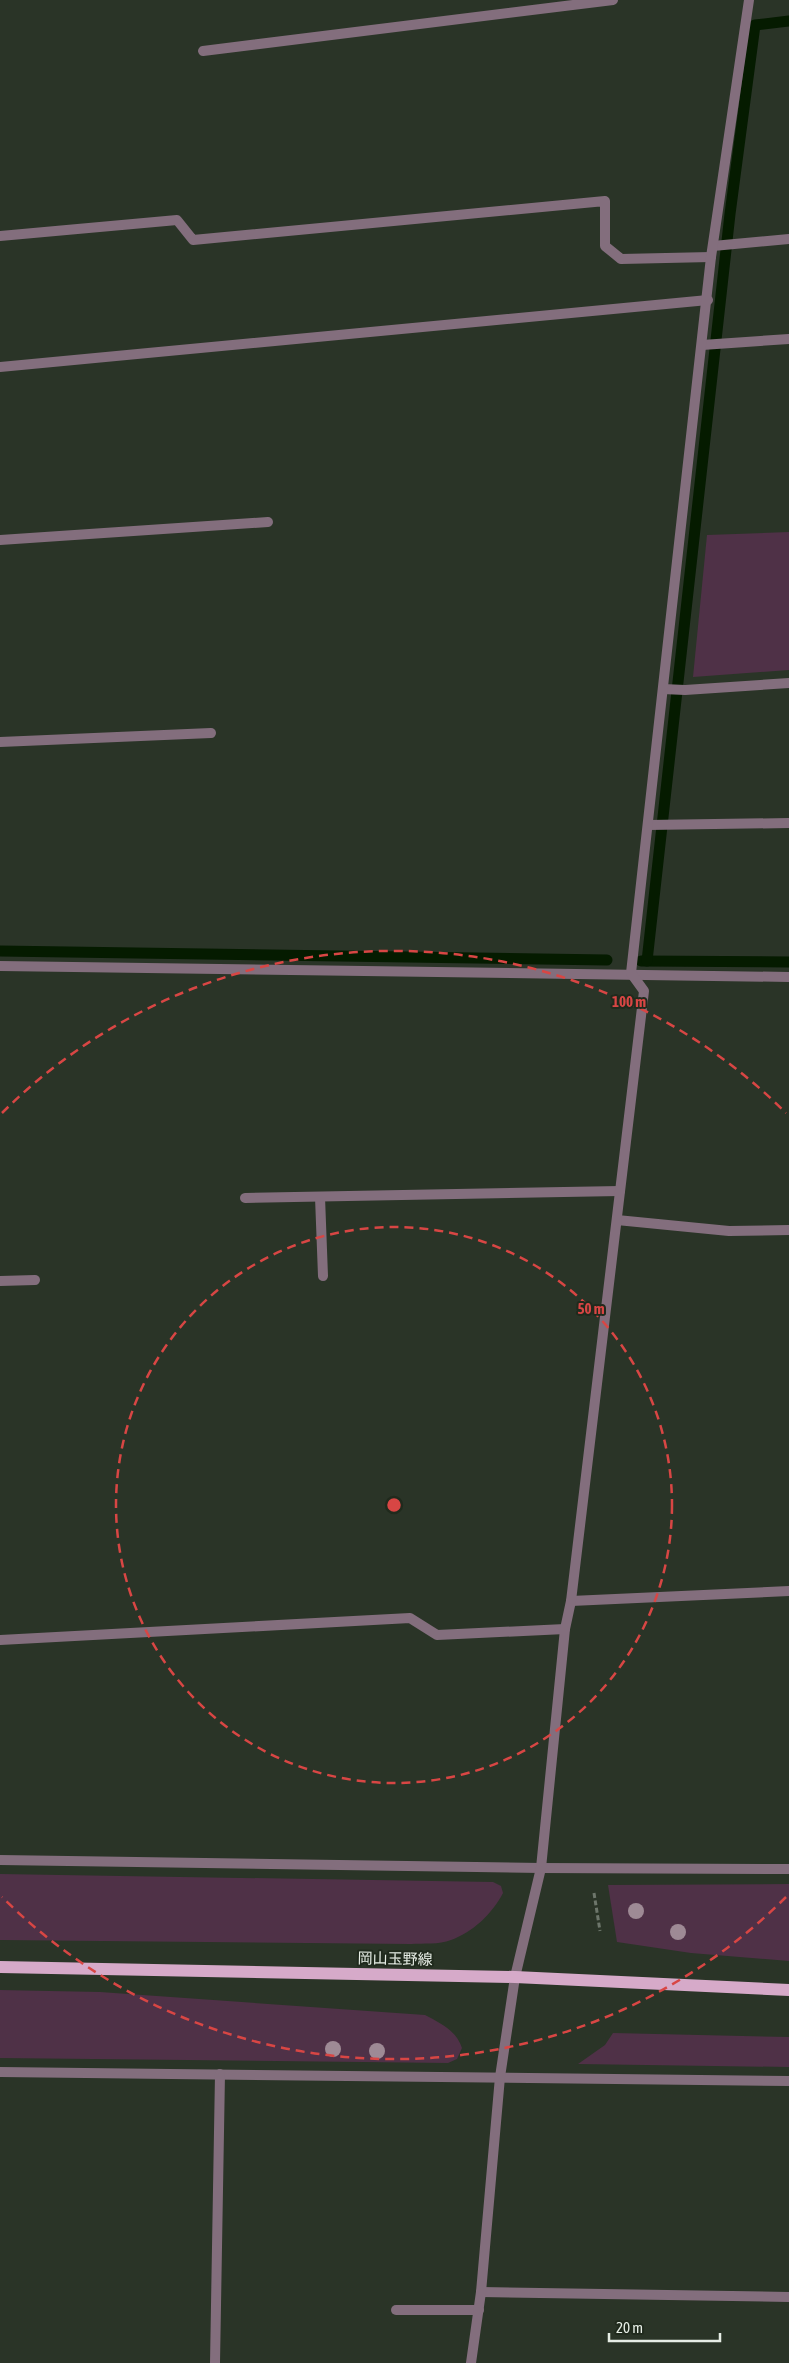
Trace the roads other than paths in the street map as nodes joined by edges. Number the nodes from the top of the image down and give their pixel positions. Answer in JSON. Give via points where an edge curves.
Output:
{"nodes":[{"id":1,"x":613,"y":0,"type":"edge"},
{"id":2,"x":749,"y":0,"type":"edge"},
{"id":3,"x":203,"y":51,"type":"dead end"},
{"id":4,"x":0,"y":236,"type":"edge"},
{"id":5,"x":789,"y":239,"type":"edge"},
{"id":6,"x":716,"y":245,"type":"junction"},
{"id":7,"x":711,"y":257,"type":"junction"},
{"id":8,"x":708,"y":300,"type":"junction"},
{"id":9,"x":789,"y":338,"type":"edge"},
{"id":10,"x":706,"y":345,"type":"junction"},
{"id":11,"x":0,"y":367,"type":"edge"},
{"id":12,"x":268,"y":522,"type":"dead end"},
{"id":13,"x":0,"y":540,"type":"edge"},
{"id":14,"x":789,"y":683,"type":"edge"},
{"id":15,"x":667,"y":690,"type":"junction"},
{"id":16,"x":211,"y":733,"type":"dead end"},
{"id":17,"x":0,"y":742,"type":"edge"},
{"id":18,"x":789,"y":823,"type":"edge"},
{"id":19,"x":652,"y":824,"type":"junction"},
{"id":20,"x":0,"y":966,"type":"edge"},
{"id":21,"x":631,"y":974,"type":"junction"},
{"id":22,"x":789,"y":977,"type":"edge"},
{"id":23,"x":620,"y":1191,"type":"junction"},
{"id":24,"x":320,"y":1197,"type":"junction"},
{"id":25,"x":245,"y":1198,"type":"dead end"},
{"id":26,"x":617,"y":1220,"type":"junction"},
{"id":27,"x":789,"y":1230,"type":"edge"},
{"id":28,"x":323,"y":1276,"type":"dead end"},
{"id":29,"x":35,"y":1280,"type":"dead end"},
{"id":30,"x":0,"y":1281,"type":"edge"},
{"id":31,"x":789,"y":1591,"type":"edge"},
{"id":32,"x":571,"y":1601,"type":"junction"},
{"id":33,"x":565,"y":1629,"type":"junction"},
{"id":34,"x":0,"y":1640,"type":"edge"},
{"id":35,"x":0,"y":1860,"type":"edge"},
{"id":36,"x":541,"y":1868,"type":"junction"},
{"id":37,"x":789,"y":1869,"type":"edge"},
{"id":38,"x":0,"y":1967,"type":"edge"},
{"id":39,"x":515,"y":1977,"type":"junction"},
{"id":40,"x":789,"y":1990,"type":"edge"},
{"id":41,"x":0,"y":2072,"type":"edge"},
{"id":42,"x":220,"y":2074,"type":"junction"},
{"id":43,"x":500,"y":2077,"type":"junction"},
{"id":44,"x":789,"y":2081,"type":"edge"},
{"id":45,"x":481,"y":2292,"type":"junction"},
{"id":46,"x":789,"y":2297,"type":"edge"},
{"id":47,"x":396,"y":2310,"type":"dead end"},
{"id":48,"x":479,"y":2310,"type":"junction"},
{"id":49,"x":215,"y":2363,"type":"edge"},
{"id":50,"x":472,"y":2363,"type":"edge"}],
"edges":[{"from":1,"to":3,"type":"street"},
{"from":2,"to":6,"type":"street"},
{"from":4,"to":7,"type":"street","via":[[177,220],[192,240],[605,201],[605,246],[621,259]]},
{"from":5,"to":6,"type":"street"},
{"from":6,"to":7,"type":"street"},
{"from":7,"to":8,"type":"street"},
{"from":8,"to":10,"type":"street"},
{"from":8,"to":11,"type":"street"},
{"from":9,"to":10,"type":"street"},
{"from":10,"to":15,"type":"street"},
{"from":12,"to":13,"type":"street"},
{"from":14,"to":15,"type":"street"},
{"from":15,"to":19,"type":"street"},
{"from":16,"to":17,"type":"street"},
{"from":18,"to":19,"type":"street"},
{"from":19,"to":21,"type":"street"},
{"from":20,"to":21,"type":"street"},
{"from":21,"to":22,"type":"street"},
{"from":21,"to":23,"type":"street","via":[[644,991]]},
{"from":23,"to":24,"type":"street"},
{"from":23,"to":26,"type":"street"},
{"from":24,"to":25,"type":"street"},
{"from":24,"to":28,"type":"street"},
{"from":26,"to":27,"type":"street","via":[[729,1232]]},
{"from":26,"to":32,"type":"street"},
{"from":29,"to":30,"type":"street"},
{"from":31,"to":32,"type":"street"},
{"from":32,"to":33,"type":"street"},
{"from":33,"to":34,"type":"street","via":[[437,1635],[410,1618]]},
{"from":33,"to":36,"type":"street"},
{"from":35,"to":36,"type":"street"},
{"from":36,"to":37,"type":"street"},
{"from":36,"to":39,"type":"street"},
{"from":38,"to":39,"type":"main road","name":"岡山玉野線"},
{"from":39,"to":40,"type":"main road","name":"岡山玉野線"},
{"from":39,"to":43,"type":"street"},
{"from":41,"to":42,"type":"street"},
{"from":42,"to":43,"type":"street"},
{"from":42,"to":49,"type":"street"},
{"from":43,"to":44,"type":"street"},
{"from":43,"to":45,"type":"street"},
{"from":45,"to":46,"type":"street"},
{"from":45,"to":48,"type":"street"},
{"from":47,"to":48,"type":"street"},
{"from":48,"to":50,"type":"street"}]}
